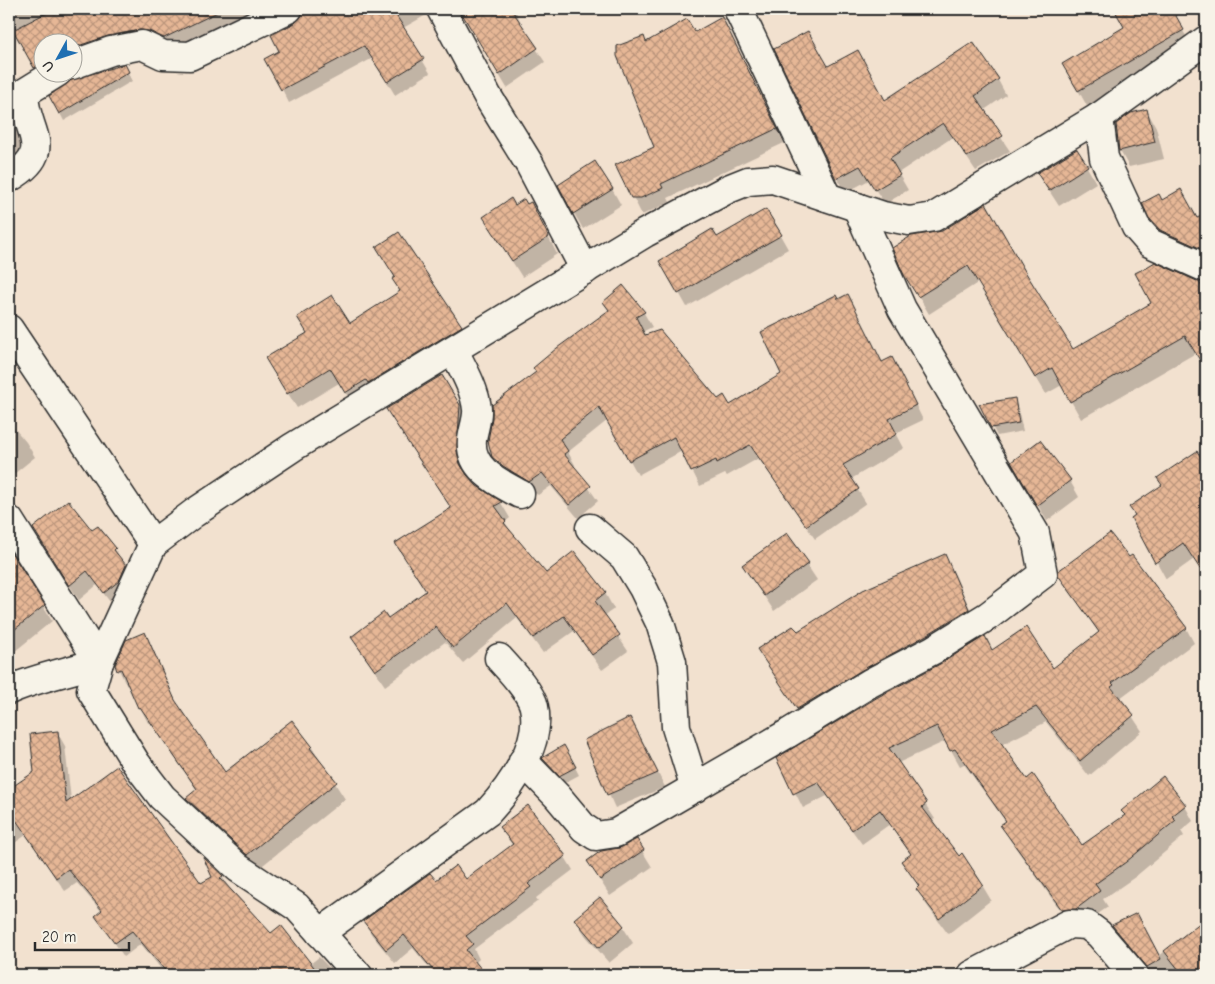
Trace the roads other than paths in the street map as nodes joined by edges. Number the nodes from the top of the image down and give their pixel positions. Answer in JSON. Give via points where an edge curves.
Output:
{"nodes":[{"id":1,"x":288,"y":9,"type":"edge"},
{"id":2,"x":441,"y":9,"type":"edge"},
{"id":3,"x":738,"y":9,"type":"edge"},
{"id":4,"x":1206,"y":40,"type":"edge"},
{"id":5,"x":82,"y":61,"type":"edge"},
{"id":6,"x":42,"y":82,"type":"edge"},
{"id":7,"x":1099,"y":117,"type":"junction"},
{"id":8,"x":9,"y":178,"type":"edge"},
{"id":9,"x":827,"y":197,"type":"junction"},
{"id":10,"x":857,"y":207,"type":"junction"},
{"id":11,"x":1206,"y":268,"type":"edge"},
{"id":12,"x":585,"y":270,"type":"junction"},
{"id":13,"x":9,"y":329,"type":"edge"},
{"id":14,"x":454,"y":351,"type":"junction"},
{"id":15,"x":520,"y":494,"type":"dead end"},
{"id":16,"x":9,"y":520,"type":"edge"},
{"id":17,"x":590,"y":528,"type":"dead end"},
{"id":18,"x":153,"y":544,"type":"junction"},
{"id":19,"x":499,"y":658,"type":"dead end"},
{"id":20,"x":99,"y":662,"type":"junction"},
{"id":21,"x":9,"y":690,"type":"edge"},
{"id":22,"x":523,"y":761,"type":"junction"},
{"id":23,"x":695,"y":788,"type":"junction"},
{"id":24,"x":320,"y":933,"type":"junction"},
{"id":25,"x":358,"y":975,"type":"edge"},
{"id":26,"x":972,"y":975,"type":"edge"},
{"id":27,"x":1134,"y":975,"type":"edge"}],
"edges":[{"from":1,"to":5,"type":"street","via":[[190,56],[163,55],[142,46],[111,51]]},
{"from":2,"to":12,"type":"street","via":[[488,97],[530,165]]},
{"from":3,"to":9,"type":"street"},
{"from":4,"to":7,"type":"street"},
{"from":6,"to":8,"type":"street","via":[[24,93],[36,149],[24,170]]},
{"from":7,"to":10,"type":"street","via":[[934,216],[909,221]]},
{"from":7,"to":11,"type":"street","via":[[1104,158],[1136,227],[1150,243]]},
{"from":9,"to":10,"type":"street"},
{"from":9,"to":12,"type":"street","via":[[773,179],[748,181],[645,233]]},
{"from":10,"to":23,"type":"street","via":[[902,309],[1035,533],[1043,574],[988,616],[933,650],[870,683]]},
{"from":12,"to":14,"type":"street"},
{"from":13,"to":18,"type":"street"},
{"from":14,"to":15,"type":"street","via":[[472,388],[477,410],[471,448],[477,464],[490,477]]},
{"from":14,"to":18,"type":"street","via":[[293,447]]},
{"from":16,"to":20,"type":"street"},
{"from":17,"to":23,"type":"street","via":[[624,557],[660,623],[672,662],[676,727]]},
{"from":18,"to":20,"type":"street"},
{"from":19,"to":22,"type":"street","via":[[534,706],[536,732]]},
{"from":20,"to":21,"type":"street"},
{"from":20,"to":24,"type":"street","via":[[91,690],[136,763],[162,797],[238,868],[297,907]]},
{"from":22,"to":23,"type":"street","via":[[584,828],[596,836],[616,833]]},
{"from":22,"to":24,"type":"street","via":[[509,789],[488,812]]},
{"from":24,"to":25,"type":"street"},
{"from":26,"to":27,"type":"street","via":[[1069,924],[1087,925],[1099,934]]}]}
